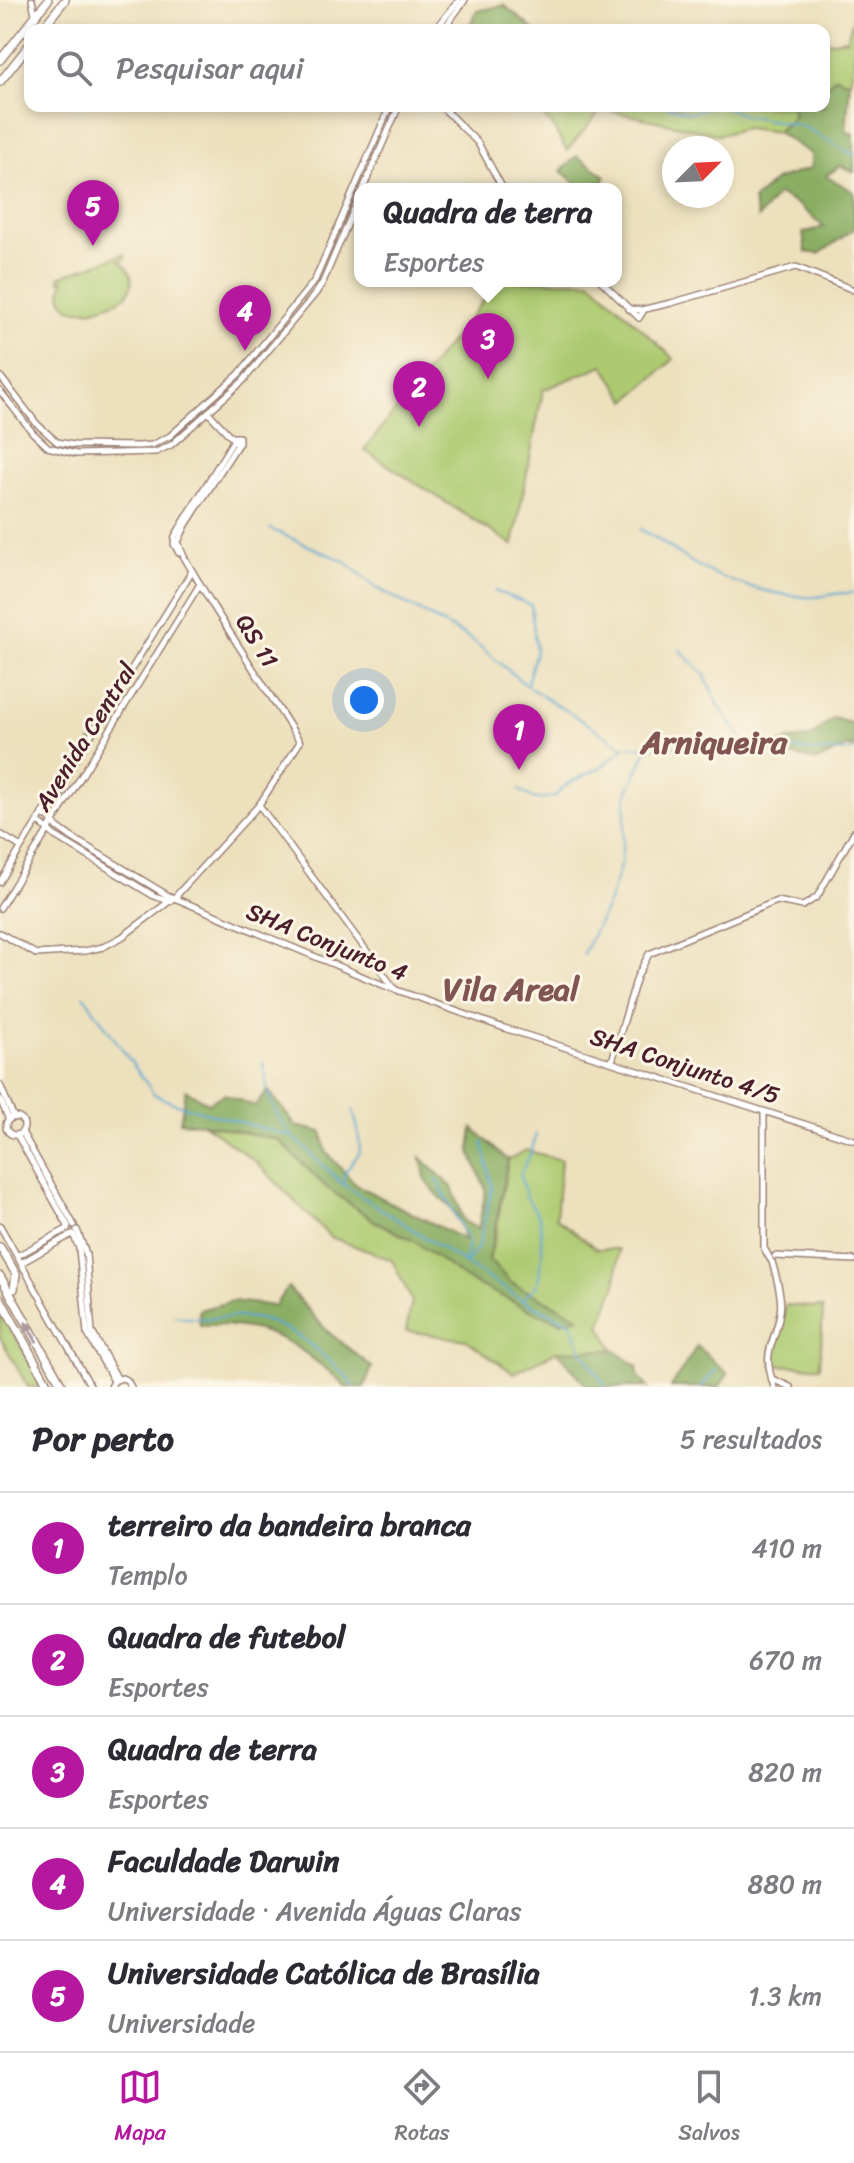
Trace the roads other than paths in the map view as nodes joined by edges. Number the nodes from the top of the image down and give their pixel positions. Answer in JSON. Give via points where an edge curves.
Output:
{"nodes":[{"id":1,"x":32,"y":0,"type":"edge"},
{"id":2,"x":48,"y":0,"type":"edge"},
{"id":3,"x":65,"y":0,"type":"edge"},
{"id":4,"x":459,"y":0,"type":"edge"},
{"id":5,"x":465,"y":0,"type":"edge"},
{"id":6,"x":35,"y":17,"type":"junction"},
{"id":7,"x":29,"y":24,"type":"edge"},
{"id":8,"x":46,"y":24,"type":"edge"},
{"id":9,"x":440,"y":24,"type":"edge"},
{"id":10,"x":447,"y":24,"type":"edge"},
{"id":11,"x":24,"y":31,"type":"edge"},
{"id":12,"x":24,"y":51,"type":"edge"},
{"id":13,"x":0,"y":60,"type":"edge"},
{"id":14,"x":20,"y":67,"type":"dead end"},
{"id":15,"x":0,"y":81,"type":"edge"},
{"id":16,"x":387,"y":112,"type":"edge"},
{"id":17,"x":396,"y":112,"type":"edge"},
{"id":18,"x":447,"y":112,"type":"edge"},
{"id":19,"x":356,"y":183,"type":"edge"},
{"id":20,"x":366,"y":183,"type":"edge"},
{"id":21,"x":500,"y":183,"type":"edge"},
{"id":22,"x":354,"y":187,"type":"edge"},
{"id":23,"x":350,"y":196,"type":"junction"},
{"id":24,"x":354,"y":197,"type":"edge"},
{"id":25,"x":354,"y":210,"type":"edge"},
{"id":26,"x":607,"y":287,"type":"edge"},
{"id":27,"x":854,"y":290,"type":"edge"},
{"id":28,"x":629,"y":309,"type":"junction"},
{"id":29,"x":645,"y":309,"type":"junction"},
{"id":30,"x":290,"y":311,"type":"junction"},
{"id":31,"x":297,"y":316,"type":"junction"},
{"id":32,"x":285,"y":318,"type":"junction"},
{"id":33,"x":290,"y":325,"type":"junction"},
{"id":34,"x":1,"y":379,"type":"edge"},
{"id":35,"x":230,"y":382,"type":"junction"},
{"id":36,"x":223,"y":387,"type":"junction"},
{"id":37,"x":234,"y":389,"type":"junction"},
{"id":38,"x":0,"y":391,"type":"edge"},
{"id":39,"x":228,"y":394,"type":"junction"},
{"id":40,"x":208,"y":412,"type":"junction"},
{"id":41,"x":57,"y":442,"type":"junction"},
{"id":42,"x":85,"y":446,"type":"junction"},
{"id":43,"x":53,"y":448,"type":"junction"},
{"id":44,"x":84,"y":455,"type":"junction"},
{"id":45,"x":192,"y":571,"type":"junction"},
{"id":46,"x":187,"y":579,"type":"junction"},
{"id":47,"x":199,"y":586,"type":"junction"},
{"id":48,"x":148,"y":643,"type":"junction"},
{"id":49,"x":158,"y":651,"type":"junction"},
{"id":50,"x":133,"y":667,"type":"junction"},
{"id":51,"x":143,"y":676,"type":"junction"},
{"id":52,"x":99,"y":722,"type":"junction"},
{"id":53,"x":108,"y":732,"type":"junction"},
{"id":54,"x":259,"y":805,"type":"junction"},
{"id":55,"x":42,"y":814,"type":"junction"},
{"id":56,"x":38,"y":821,"type":"junction"},
{"id":57,"x":53,"y":823,"type":"junction"},
{"id":58,"x":59,"y":829,"type":"junction"},
{"id":59,"x":48,"y":831,"type":"junction"},
{"id":60,"x":854,"y":832,"type":"edge"},
{"id":61,"x":0,"y":834,"type":"edge"},
{"id":62,"x":55,"y":836,"type":"junction"},
{"id":63,"x":21,"y":847,"type":"junction"},
{"id":64,"x":136,"y":876,"type":"junction"},
{"id":65,"x":0,"y":882,"type":"edge"},
{"id":66,"x":132,"y":882,"type":"junction"},
{"id":67,"x":141,"y":884,"type":"junction"},
{"id":68,"x":172,"y":898,"type":"junction"},
{"id":69,"x":161,"y":900,"type":"junction"},
{"id":70,"x":0,"y":908,"type":"edge"},
{"id":71,"x":161,"y":908,"type":"junction"},
{"id":72,"x":0,"y":933,"type":"edge"},
{"id":73,"x":386,"y":983,"type":"junction"},
{"id":74,"x":504,"y":1028,"type":"joint"},
{"id":75,"x":612,"y":1061,"type":"junction"},
{"id":76,"x":0,"y":1085,"type":"edge"},
{"id":77,"x":0,"y":1099,"type":"edge"},
{"id":78,"x":764,"y":1112,"type":"junction"},
{"id":79,"x":10,"y":1121,"type":"junction"},
{"id":80,"x":1,"y":1133,"type":"edge"},
{"id":81,"x":16,"y":1134,"type":"junction"},
{"id":82,"x":854,"y":1140,"type":"edge"},
{"id":83,"x":0,"y":1226,"type":"edge"},
{"id":84,"x":70,"y":1230,"type":"junction"},
{"id":85,"x":0,"y":1247,"type":"edge"},
{"id":86,"x":26,"y":1255,"type":"junction"},
{"id":87,"x":17,"y":1256,"type":"junction"},
{"id":88,"x":773,"y":1259,"type":"junction"},
{"id":89,"x":854,"y":1260,"type":"edge"},
{"id":90,"x":21,"y":1263,"type":"junction"},
{"id":91,"x":0,"y":1276,"type":"edge"},
{"id":92,"x":14,"y":1289,"type":"dead end"},
{"id":93,"x":0,"y":1298,"type":"edge"},
{"id":94,"x":771,"y":1379,"type":"junction"},
{"id":95,"x":113,"y":1384,"type":"edge"},
{"id":96,"x":49,"y":1387,"type":"edge"},
{"id":97,"x":63,"y":1387,"type":"edge"},
{"id":98,"x":91,"y":1387,"type":"edge"},
{"id":99,"x":131,"y":1387,"type":"edge"},
{"id":100,"x":774,"y":1387,"type":"edge"},
{"id":101,"x":790,"y":1387,"type":"edge"}],
"edges":[{"from":1,"to":6,"type":"street"},
{"from":2,"to":6,"type":"highway"},
{"from":3,"to":8,"type":"highway"},
{"from":4,"to":9,"type":"street"},
{"from":5,"to":10,"type":"street"},
{"from":6,"to":7,"type":"highway"},
{"from":11,"to":13,"type":"highway"},
{"from":12,"to":15,"type":"highway"},
{"from":14,"to":15,"type":"highway"},
{"from":16,"to":19,"type":"street"},
{"from":17,"to":20,"type":"street"},
{"from":18,"to":21,"type":"street","via":[[478,143]]},
{"from":22,"to":23,"type":"street"},
{"from":23,"to":24,"type":"street"},
{"from":23,"to":30,"type":"street","via":[[319,275]]},
{"from":25,"to":31,"type":"street","via":[[323,282]]},
{"from":26,"to":28,"type":"street"},
{"from":27,"to":29,"type":"street","via":[[794,267]]},
{"from":28,"to":29,"type":"street"},
{"from":28,"to":29,"type":"street","via":[[639,318]]},
{"from":30,"to":31,"type":"street"},
{"from":30,"to":32,"type":"street"},
{"from":31,"to":33,"type":"street"},
{"from":32,"to":33,"type":"street"},
{"from":32,"to":35,"type":"street"},
{"from":33,"to":37,"type":"street"},
{"from":34,"to":41,"type":"street"},
{"from":35,"to":36,"type":"street"},
{"from":35,"to":37,"type":"street"},
{"from":36,"to":39,"type":"street"},
{"from":36,"to":42,"type":"street","via":[[158,443]]},
{"from":37,"to":39,"type":"street"},
{"from":38,"to":43,"type":"street","via":[[33,433]]},
{"from":39,"to":40,"type":"street"},
{"from":40,"to":44,"type":"street","via":[[162,450],[147,455]]},
{"from":40,"to":45,"type":"street","name":"QS 11","via":[[234,439],[176,542]]},
{"from":41,"to":42,"type":"street"},
{"from":41,"to":43,"type":"street"},
{"from":42,"to":44,"type":"street"},
{"from":43,"to":44,"type":"street"},
{"from":45,"to":46,"type":"street","name":"Avenida Central"},
{"from":45,"to":47,"type":"street","name":"QS 11"},
{"from":46,"to":47,"type":"street","via":[[191,587]]},
{"from":46,"to":48,"type":"street","name":"Avenida Central"},
{"from":47,"to":49,"type":"street","name":"Avenida Central"},
{"from":47,"to":54,"type":"street","name":"QS 11","via":[[300,742]]},
{"from":48,"to":49,"type":"street"},
{"from":48,"to":50,"type":"street","name":"Avenida Central"},
{"from":49,"to":51,"type":"street","name":"Avenida Central"},
{"from":50,"to":51,"type":"street"},
{"from":50,"to":52,"type":"street","name":"Avenida Central"},
{"from":51,"to":53,"type":"street","name":"Avenida Central"},
{"from":52,"to":53,"type":"street"},
{"from":52,"to":55,"type":"street","name":"Avenida Central"},
{"from":53,"to":57,"type":"street","name":"Avenida Central"},
{"from":54,"to":68,"type":"street"},
{"from":54,"to":73,"type":"street"},
{"from":55,"to":56,"type":"street","name":"Avenida Central"},
{"from":55,"to":57,"type":"street"},
{"from":56,"to":59,"type":"street"},
{"from":56,"to":63,"type":"street","name":"Avenida Central"},
{"from":57,"to":58,"type":"street"},
{"from":57,"to":59,"type":"street","name":"Avenida Central"},
{"from":58,"to":62,"type":"street"},
{"from":58,"to":64,"type":"street"},
{"from":59,"to":62,"type":"street"},
{"from":59,"to":70,"type":"street","name":"Avenida Central"},
{"from":60,"to":75,"type":"street","via":[[817,897],[803,906],[777,901],[649,954]]},
{"from":61,"to":63,"type":"street"},
{"from":62,"to":66,"type":"street"},
{"from":63,"to":65,"type":"street","name":"Avenida Central"},
{"from":64,"to":66,"type":"street"},
{"from":64,"to":67,"type":"street"},
{"from":66,"to":67,"type":"street"},
{"from":67,"to":68,"type":"street"},
{"from":67,"to":69,"type":"street","name":"SHA Conjunto 4"},
{"from":68,"to":69,"type":"street","name":"SHA Conjunto 4"},
{"from":68,"to":71,"type":"street"},
{"from":68,"to":73,"type":"street","name":"SHA Conjunto 4"},
{"from":69,"to":71,"type":"street"},
{"from":71,"to":72,"type":"street","via":[[116,941],[85,951],[36,954]]},
{"from":73,"to":74,"type":"street","name":"SHA Conjunto 4"},
{"from":74,"to":75,"type":"street","name":"SHA Conjunto 4/5"},
{"from":75,"to":78,"type":"street","name":"SHA Conjunto 4/5"},
{"from":76,"to":79,"type":"street"},
{"from":77,"to":79,"type":"street"},
{"from":78,"to":82,"type":"street","name":"SHA Conjunto 4/5"},
{"from":78,"to":88,"type":"street"},
{"from":79,"to":80,"type":"street"},
{"from":79,"to":81,"type":"street"},
{"from":79,"to":81,"type":"street","via":[[23,1124]]},
{"from":80,"to":81,"type":"street"},
{"from":81,"to":84,"type":"street"},
{"from":83,"to":87,"type":"street"},
{"from":84,"to":86,"type":"street"},
{"from":84,"to":95,"type":"street","via":[[86,1254],[89,1332]]},
{"from":85,"to":92,"type":"highway","via":[[16,1274]]},
{"from":86,"to":87,"type":"street"},
{"from":86,"to":90,"type":"street"},
{"from":87,"to":90,"type":"street"},
{"from":88,"to":89,"type":"street"},
{"from":88,"to":94,"type":"street","via":[[780,1312],[768,1347]]},
{"from":90,"to":98,"type":"street"},
{"from":97,"to":91,"type":"highway","one_way":true},
{"from":93,"to":96,"type":"highway"},
{"from":94,"to":100,"type":"street"},
{"from":94,"to":101,"type":"street"},
{"from":95,"to":99,"type":"street","via":[[127,1380]]}]}
